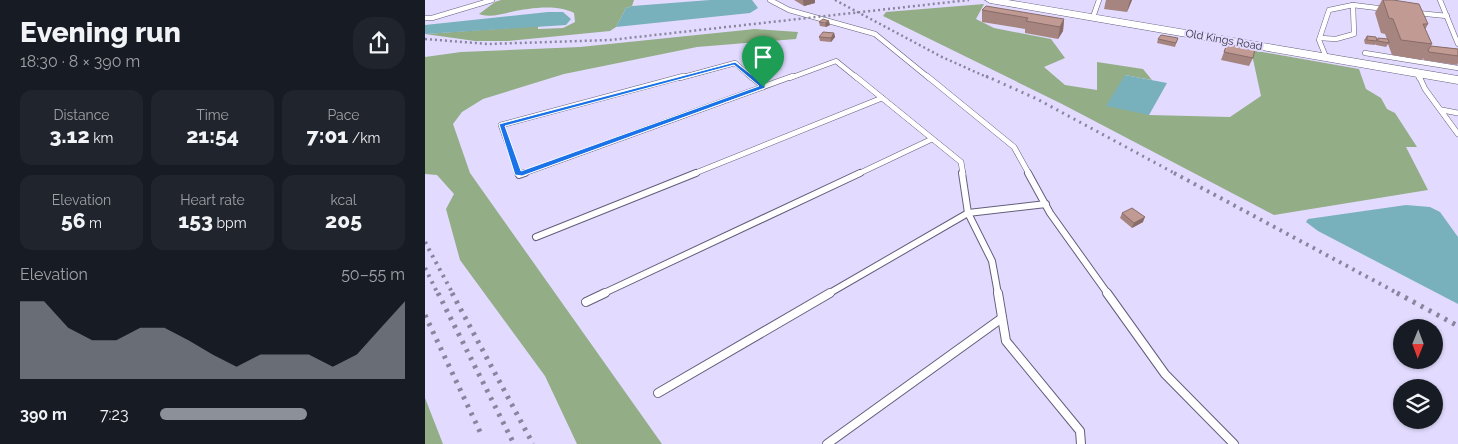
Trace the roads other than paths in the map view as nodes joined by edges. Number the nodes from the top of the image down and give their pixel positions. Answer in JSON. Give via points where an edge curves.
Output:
{"nodes":[{"id":1,"x":492,"y":0,"type":"edge"},
{"id":2,"x":770,"y":0,"type":"edge"},
{"id":3,"x":991,"y":0,"type":"edge"},
{"id":4,"x":1099,"y":0,"type":"edge"},
{"id":5,"x":1440,"y":0,"type":"edge"},
{"id":6,"x":1353,"y":5,"type":"junction"},
{"id":7,"x":1391,"y":9,"type":"edge"},
{"id":8,"x":1409,"y":12,"type":"edge"},
{"id":9,"x":1447,"y":16,"type":"junction"},
{"id":10,"x":1093,"y":17,"type":"junction"},
{"id":11,"x":425,"y":18,"type":"edge"},
{"id":12,"x":1320,"y":38,"type":"junction"},
{"id":13,"x":1458,"y":44,"type":"edge"},
{"id":14,"x":1365,"y":53,"type":"dead end"},
{"id":15,"x":1326,"y":57,"type":"junction"},
{"id":16,"x":1392,"y":57,"type":"junction"},
{"id":17,"x":1458,"y":68,"type":"edge"},
{"id":18,"x":1395,"y":69,"type":"junction"},
{"id":19,"x":1417,"y":73,"type":"junction"},
{"id":20,"x":1458,"y":80,"type":"edge"},
{"id":21,"x":763,"y":87,"type":"junction"},
{"id":22,"x":882,"y":98,"type":"junction"},
{"id":23,"x":1442,"y":110,"type":"junction"},
{"id":24,"x":1458,"y":113,"type":"edge"},
{"id":25,"x":1458,"y":134,"type":"edge"},
{"id":26,"x":932,"y":139,"type":"junction"},
{"id":27,"x":1045,"y":204,"type":"junction"},
{"id":28,"x":968,"y":214,"type":"junction"},
{"id":29,"x":536,"y":237,"type":"dead end"},
{"id":30,"x":586,"y":302,"type":"dead end"},
{"id":31,"x":1002,"y":318,"type":"junction"},
{"id":32,"x":658,"y":393,"type":"dead end"},
{"id":33,"x":827,"y":444,"type":"edge"},
{"id":34,"x":1081,"y":444,"type":"edge"},
{"id":35,"x":1234,"y":444,"type":"edge"}],
"edges":[{"from":1,"to":11,"type":"lane"},
{"from":2,"to":27,"type":"lane","via":[[789,10],[875,34],[1014,148]]},
{"from":3,"to":10,"type":"street","name":"Old Kings Road"},
{"from":4,"to":10,"type":"lane"},
{"from":5,"to":9,"type":"lane"},
{"from":6,"to":7,"type":"lane"},
{"from":6,"to":12,"type":"lane","via":[[1329,10]]},
{"from":6,"to":12,"type":"lane","via":[[1355,34],[1336,39]]},
{"from":8,"to":9,"type":"lane"},
{"from":9,"to":13,"type":"lane"},
{"from":10,"to":15,"type":"street","name":"Old Kings Road"},
{"from":12,"to":15,"type":"lane"},
{"from":14,"to":16,"type":"lane"},
{"from":15,"to":18,"type":"street","name":"Old Kings Road"},
{"from":16,"to":17,"type":"lane"},
{"from":16,"to":18,"type":"lane"},
{"from":18,"to":19,"type":"street","name":"Old Kings Road"},
{"from":19,"to":20,"type":"street","name":"Old Kings Road"},
{"from":19,"to":23,"type":"lane"},
{"from":21,"to":21,"type":"lane","via":[[519,175],[501,125],[735,63]]},
{"from":21,"to":22,"type":"lane","via":[[836,60]]},
{"from":22,"to":26,"type":"lane"},
{"from":22,"to":29,"type":"lane"},
{"from":23,"to":24,"type":"lane"},
{"from":23,"to":25,"type":"lane"},
{"from":26,"to":28,"type":"lane","via":[[961,162]]},
{"from":26,"to":30,"type":"lane"},
{"from":27,"to":28,"type":"lane"},
{"from":27,"to":35,"type":"lane","via":[[1165,374]]},
{"from":28,"to":31,"type":"lane","via":[[992,261]]},
{"from":28,"to":32,"type":"lane"},
{"from":31,"to":33,"type":"lane"},
{"from":31,"to":34,"type":"lane","via":[[1007,340],[1081,432]]}]}
